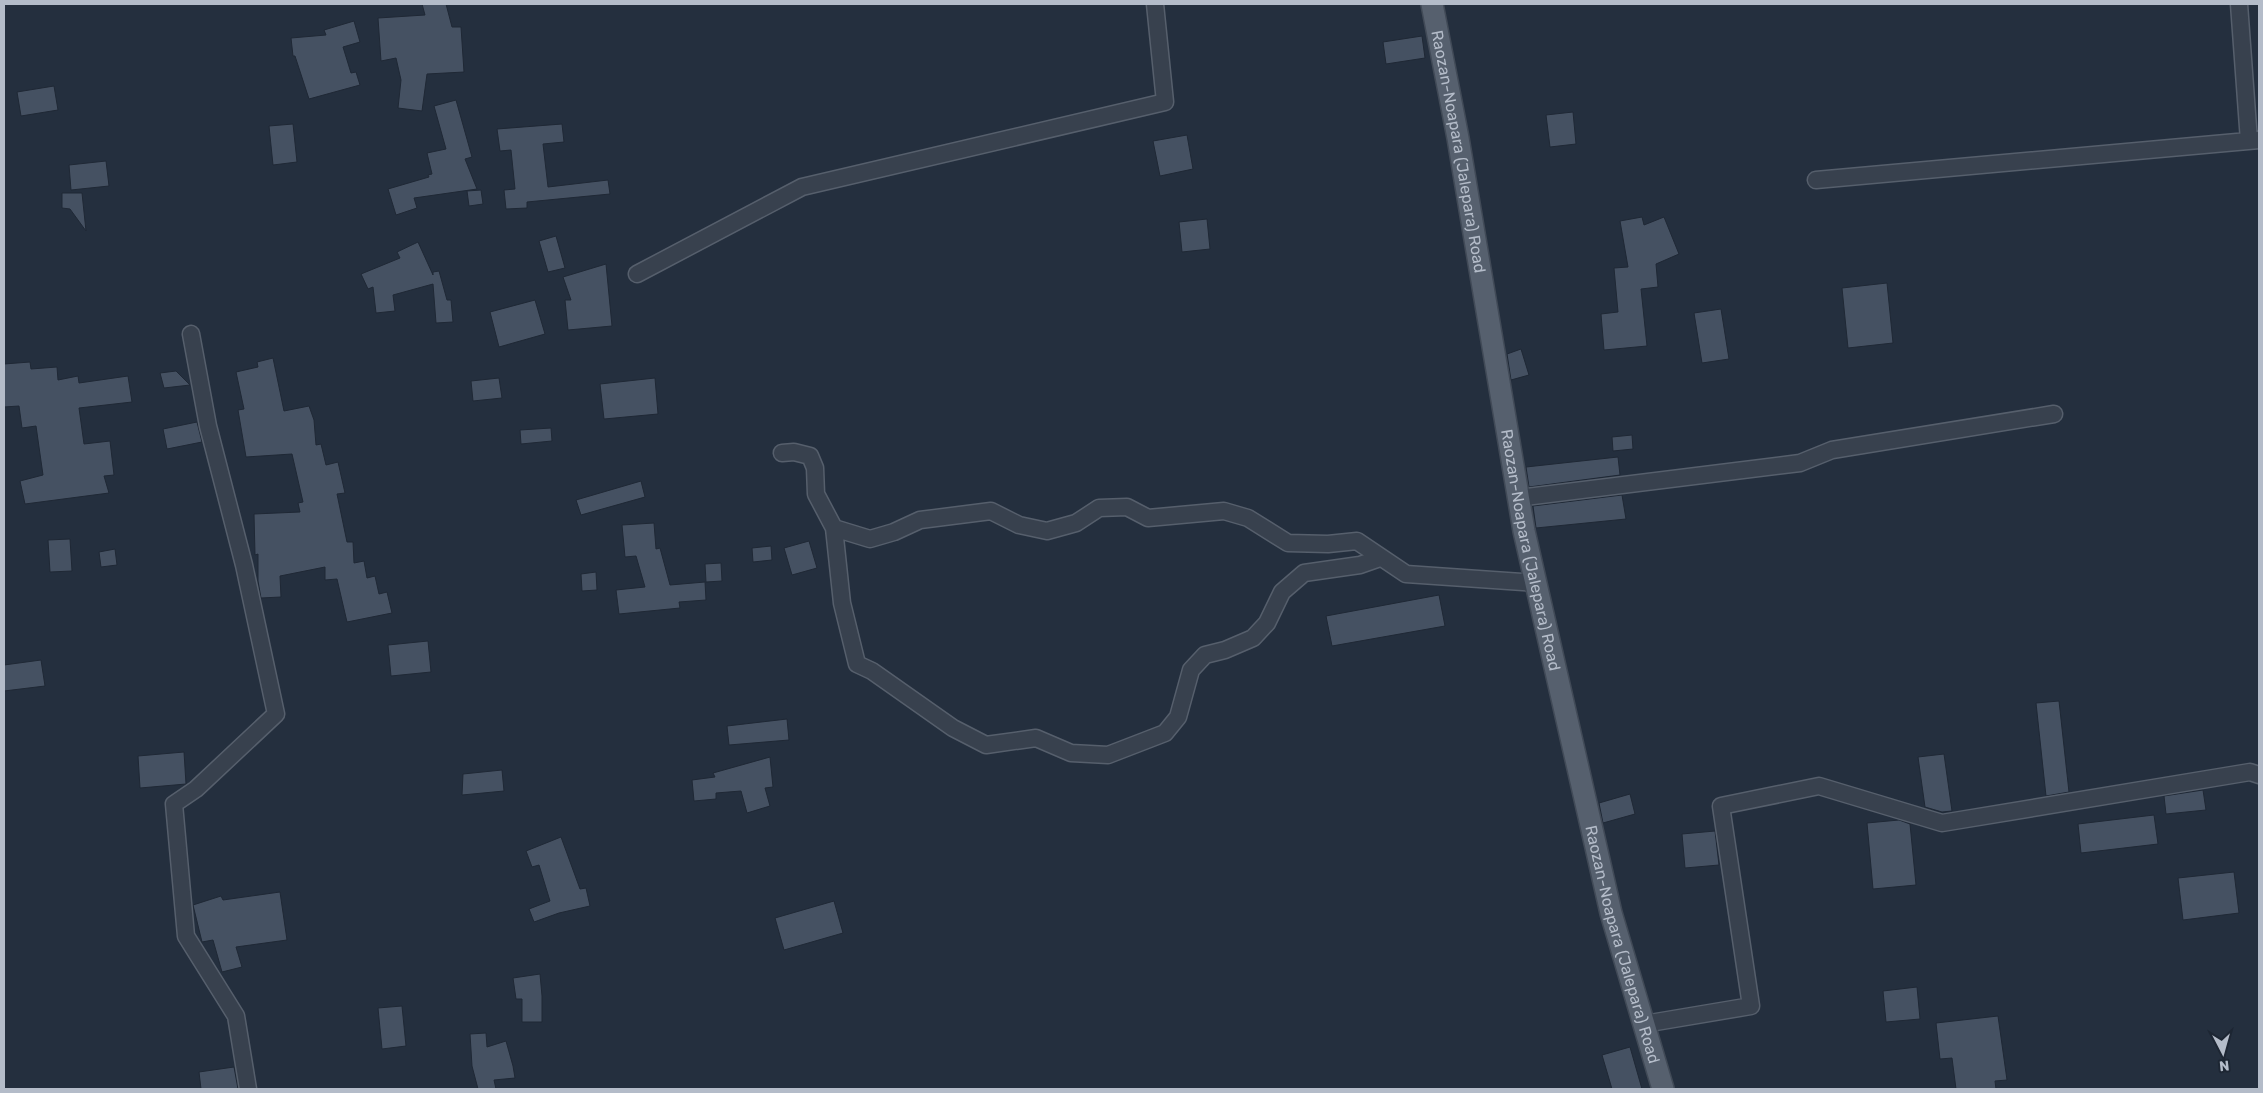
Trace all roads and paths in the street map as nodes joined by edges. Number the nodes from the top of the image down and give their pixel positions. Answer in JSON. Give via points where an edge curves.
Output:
{"nodes":[{"id":1,"x":1155,"y":4,"type":"edge"},
{"id":2,"x":1432,"y":4,"type":"edge"},
{"id":3,"x":2239,"y":4,"type":"edge"},
{"id":4,"x":2254,"y":141,"type":"edge"},
{"id":5,"x":1816,"y":180,"type":"dead end"},
{"id":6,"x":637,"y":274,"type":"dead end"},
{"id":7,"x":191,"y":334,"type":"dead end"},
{"id":8,"x":2054,"y":414,"type":"dead end"},
{"id":9,"x":782,"y":453,"type":"dead end"},
{"id":10,"x":1518,"y":498,"type":"junction"},
{"id":11,"x":834,"y":528,"type":"junction"},
{"id":12,"x":1380,"y":558,"type":"junction"},
{"id":13,"x":1536,"y":583,"type":"junction"},
{"id":14,"x":2259,"y":775,"type":"edge"},
{"id":15,"x":1644,"y":1024,"type":"junction"},
{"id":16,"x":248,"y":1089,"type":"edge"},
{"id":17,"x":1663,"y":1089,"type":"edge"}],
"edges":[{"from":1,"to":6,"type":"street","via":[[1164,102],[802,187]]},
{"from":2,"to":10,"type":"main road","name":"Raozan-Noapara (Jalepara) Road","via":[[1458,138]]},
{"from":3,"to":4,"type":"street"},
{"from":4,"to":5,"type":"street"},
{"from":7,"to":16,"type":"street","via":[[208,426],[244,565],[276,714],[196,789],[174,804],[186,936],[236,1016]]},
{"from":8,"to":10,"type":"street","via":[[1832,450],[1800,463]]},
{"from":9,"to":11,"type":"street","via":[[810,456],[815,468],[816,494]]},
{"from":10,"to":13,"type":"main road","name":"Raozan-Noapara (Jalepara) Road"},
{"from":11,"to":12,"type":"street","via":[[870,539],[920,520],[992,511],[1019,525],[1047,531],[1076,523],[1100,508],[1127,507],[1148,518],[1224,511],[1248,518],[1288,543],[1358,541]]},
{"from":11,"to":12,"type":"street","via":[[842,603],[857,664],[953,728],[986,745],[1036,738],[1070,753],[1108,755],[1165,733],[1178,717],[1191,670],[1205,655],[1253,638],[1267,623],[1282,592],[1304,573],[1360,565]]},
{"from":12,"to":13,"type":"street","via":[[1406,574]]},
{"from":13,"to":15,"type":"main road","name":"Raozan-Noapara (Jalepara) Road","via":[[1611,913]]},
{"from":14,"to":15,"type":"street","via":[[2250,772],[1942,823],[1819,786],[1721,806],[1751,1006]]},
{"from":15,"to":17,"type":"main road","name":"Raozan-Noapara (Jalepara) Road"}]}
